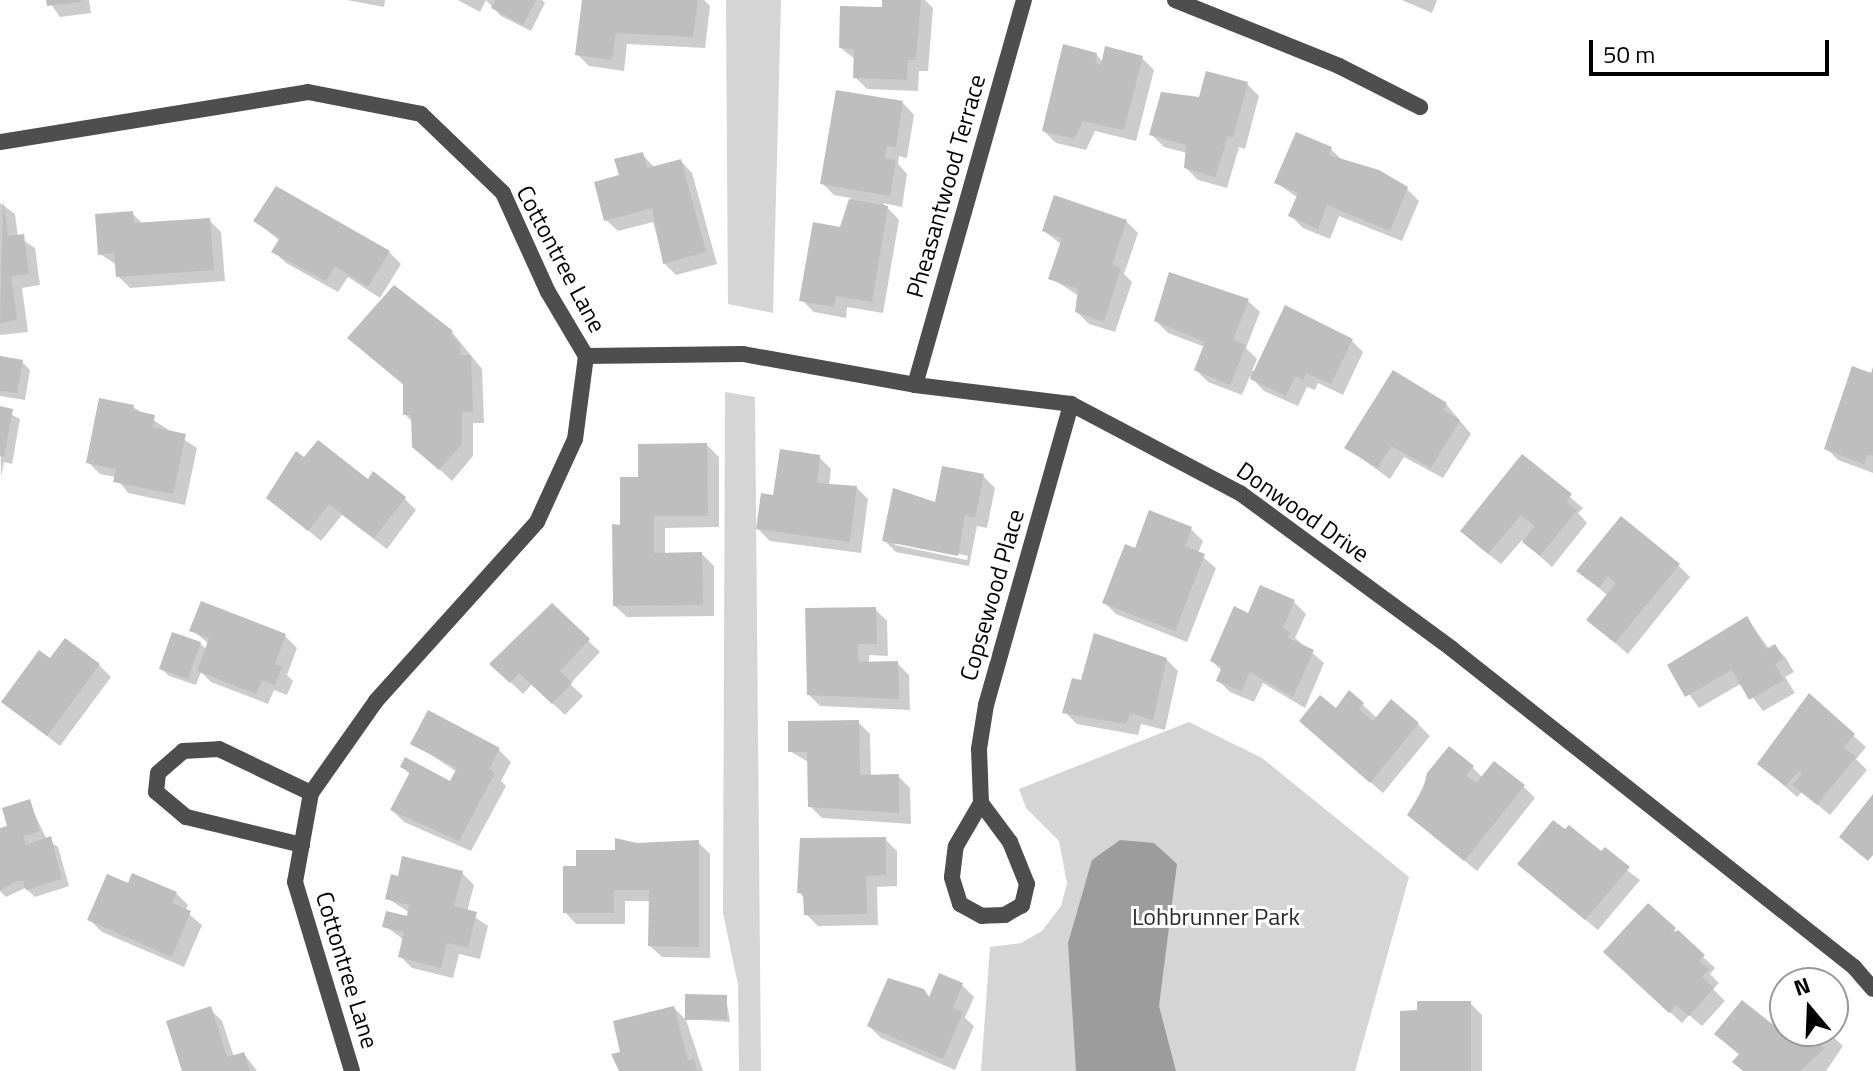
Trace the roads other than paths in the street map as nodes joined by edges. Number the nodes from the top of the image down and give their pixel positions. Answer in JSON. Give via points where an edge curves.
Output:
{"nodes":[{"id":1,"x":1024,"y":0,"type":"edge"},
{"id":2,"x":1175,"y":0,"type":"edge"},
{"id":3,"x":1420,"y":107,"type":"dead end"},
{"id":4,"x":0,"y":142,"type":"edge"},
{"id":5,"x":586,"y":356,"type":"junction"},
{"id":6,"x":915,"y":385,"type":"junction"},
{"id":7,"x":1071,"y":404,"type":"junction"},
{"id":8,"x":311,"y":793,"type":"junction"},
{"id":9,"x":981,"y":803,"type":"junction"},
{"id":10,"x":302,"y":845,"type":"junction"},
{"id":11,"x":1873,"y":989,"type":"edge"},
{"id":12,"x":352,"y":1071,"type":"edge"}],
"edges":[{"from":1,"to":6,"type":"street","name":"Pheasantwood Terrace"},
{"from":2,"to":3,"type":"street","via":[[1339,66]]},
{"from":4,"to":5,"type":"street","name":"Cottontree Lane","via":[[308,92],[421,114],[503,193],[548,292]]},
{"from":5,"to":6,"type":"street","name":"Donwood Drive","via":[[743,354]]},
{"from":5,"to":8,"type":"street","name":"Cottontree Lane","via":[[575,439],[537,522],[376,701]]},
{"from":6,"to":7,"type":"street","name":"Donwood Drive"},
{"from":7,"to":9,"type":"street","name":"Copsewood Place","via":[[986,705],[979,749]]},
{"from":7,"to":11,"type":"street","name":"Donwood Drive","via":[[1240,493],[1452,649],[1854,967]]},
{"from":8,"to":10,"type":"street","name":"Cottontree Lane"},
{"from":8,"to":10,"type":"street","via":[[219,749],[183,751],[158,773],[156,792],[186,817]]},
{"from":9,"to":9,"type":"street","via":[[956,846],[952,877],[960,904],[982,916],[1005,915],[1022,905],[1027,884],[1010,842]]},
{"from":10,"to":12,"type":"street","name":"Cottontree Lane","via":[[295,882]]}]}
